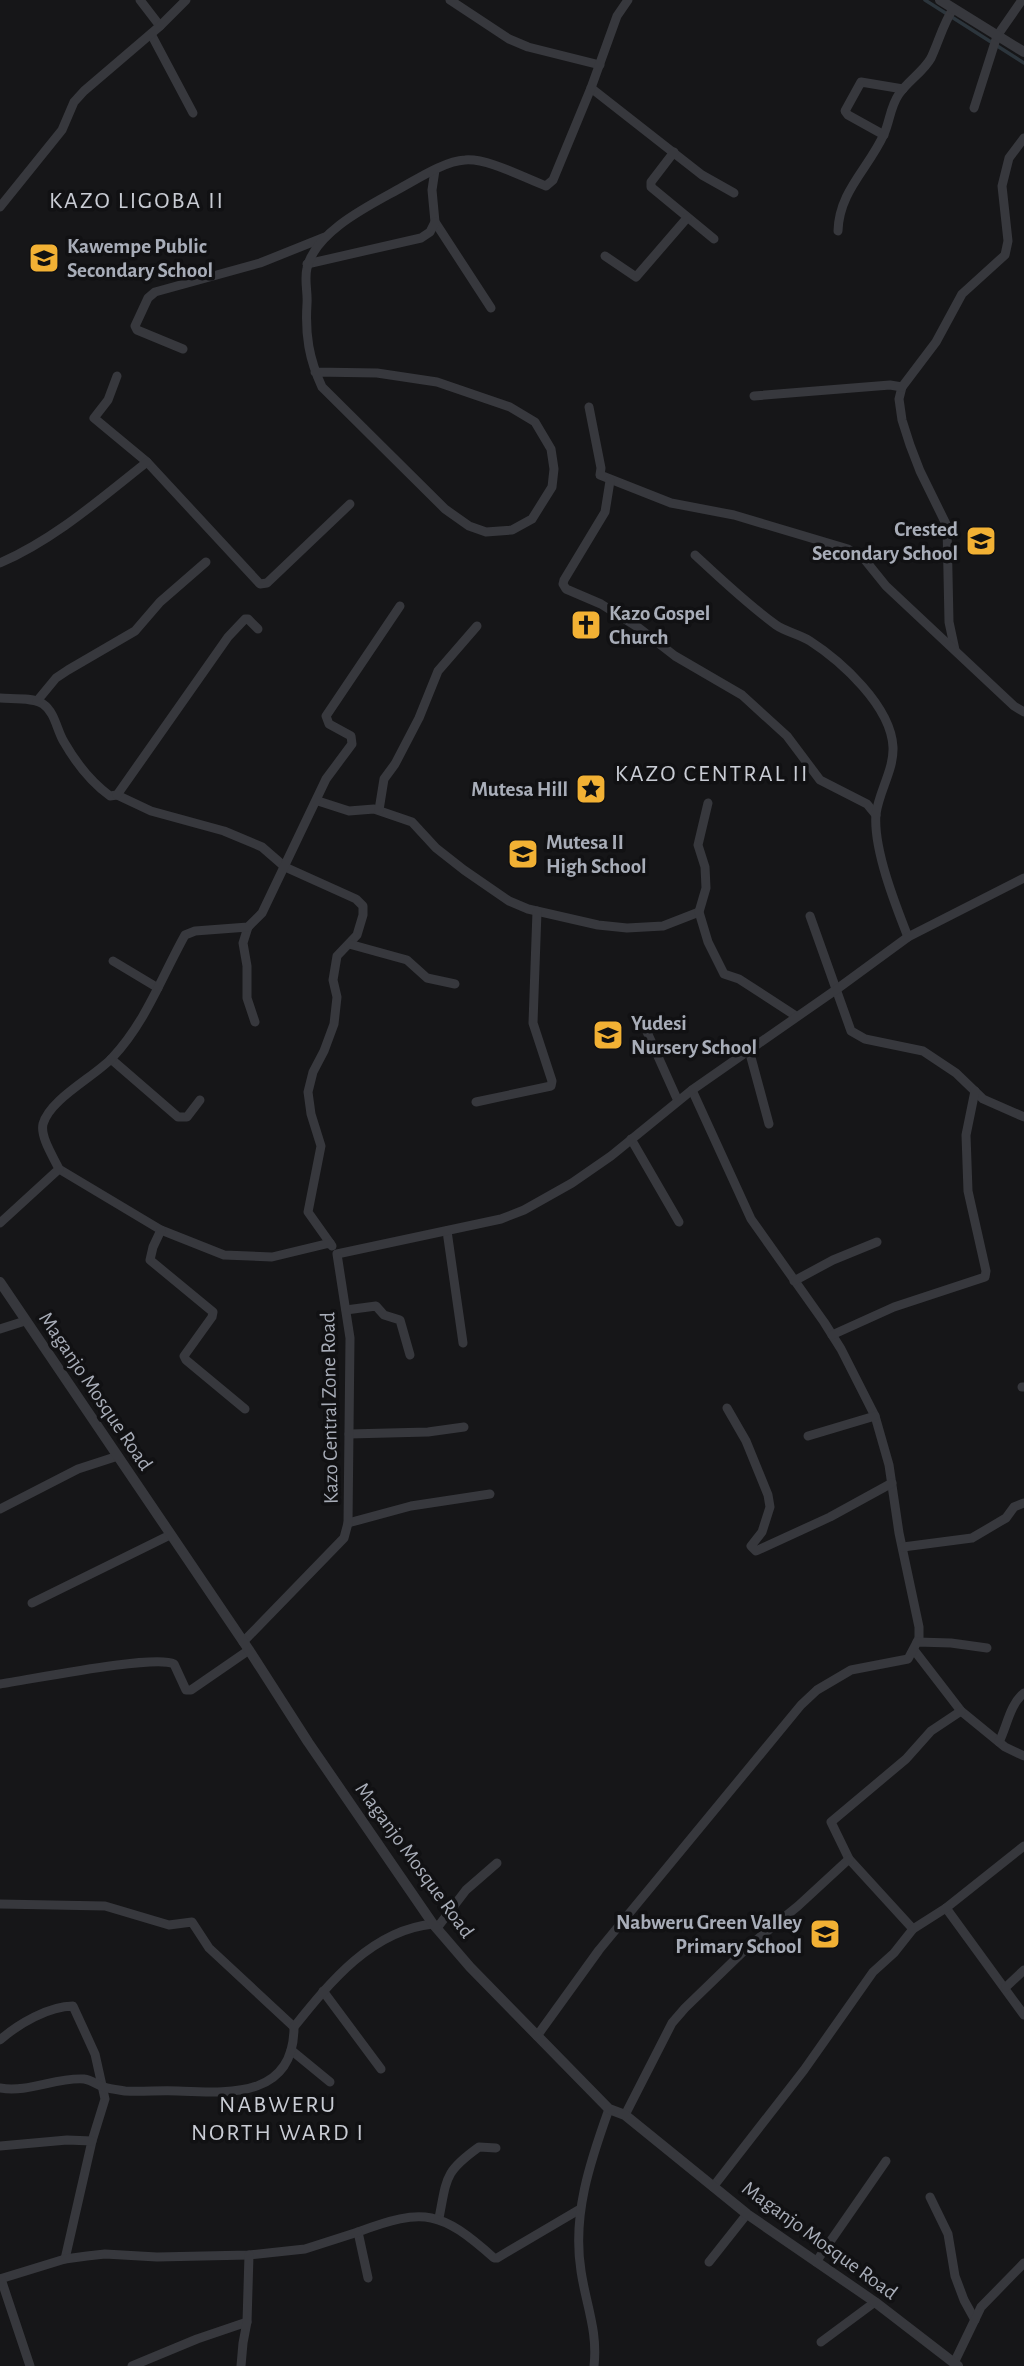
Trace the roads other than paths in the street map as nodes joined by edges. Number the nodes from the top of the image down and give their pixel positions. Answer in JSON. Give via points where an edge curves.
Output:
{"nodes":[{"id":1,"x":140,"y":0,"type":"edge"},
{"id":2,"x":186,"y":0,"type":"edge"},
{"id":3,"x":450,"y":0,"type":"edge"},
{"id":4,"x":628,"y":0,"type":"edge"},
{"id":5,"x":940,"y":0,"type":"edge"},
{"id":6,"x":1022,"y":0,"type":"edge"},
{"id":7,"x":953,"y":9,"type":"junction"},
{"id":8,"x":160,"y":26,"type":"junction"},
{"id":9,"x":151,"y":34,"type":"junction"},
{"id":10,"x":997,"y":36,"type":"junction"},
{"id":11,"x":1024,"y":52,"type":"edge"},
{"id":12,"x":600,"y":65,"type":"junction"},
{"id":13,"x":591,"y":88,"type":"junction"},
{"id":14,"x":903,"y":89,"type":"junction"},
{"id":15,"x":974,"y":108,"type":"dead end"},
{"id":16,"x":193,"y":113,"type":"dead end"},
{"id":17,"x":884,"y":135,"type":"junction"},
{"id":18,"x":1024,"y":138,"type":"edge"},
{"id":19,"x":674,"y":152,"type":"junction"},
{"id":20,"x":435,"y":170,"type":"junction"},
{"id":21,"x":734,"y":193,"type":"dead end"},
{"id":22,"x":0,"y":207,"type":"edge"},
{"id":23,"x":687,"y":218,"type":"junction"},
{"id":24,"x":435,"y":222,"type":"junction"},
{"id":25,"x":838,"y":231,"type":"dead end"},
{"id":26,"x":325,"y":237,"type":"junction"},
{"id":27,"x":714,"y":239,"type":"dead end"},
{"id":28,"x":605,"y":256,"type":"dead end"},
{"id":29,"x":307,"y":264,"type":"junction"},
{"id":30,"x":491,"y":309,"type":"dead end"},
{"id":31,"x":183,"y":349,"type":"dead end"},
{"id":32,"x":315,"y":372,"type":"junction"},
{"id":33,"x":117,"y":376,"type":"dead end"},
{"id":34,"x":902,"y":387,"type":"junction"},
{"id":35,"x":754,"y":396,"type":"dead end"},
{"id":36,"x":589,"y":407,"type":"dead end"},
{"id":37,"x":147,"y":462,"type":"junction"},
{"id":38,"x":610,"y":481,"type":"junction"},
{"id":39,"x":349,"y":504,"type":"dead end"},
{"id":40,"x":695,"y":555,"type":"dead end"},
{"id":41,"x":206,"y":562,"type":"dead end"},
{"id":42,"x":0,"y":563,"type":"edge"},
{"id":43,"x":400,"y":606,"type":"dead end"},
{"id":44,"x":477,"y":626,"type":"dead end"},
{"id":45,"x":258,"y":629,"type":"dead end"},
{"id":46,"x":955,"y":650,"type":"junction"},
{"id":47,"x":0,"y":698,"type":"edge"},
{"id":48,"x":37,"y":701,"type":"junction"},
{"id":49,"x":1024,"y":712,"type":"edge"},
{"id":50,"x":117,"y":795,"type":"junction"},
{"id":51,"x":318,"y":801,"type":"junction"},
{"id":52,"x":708,"y":803,"type":"dead end"},
{"id":53,"x":379,"y":810,"type":"junction"},
{"id":54,"x":876,"y":816,"type":"junction"},
{"id":55,"x":285,"y":867,"type":"junction"},
{"id":56,"x":1024,"y":878,"type":"edge"},
{"id":57,"x":537,"y":911,"type":"junction"},
{"id":58,"x":699,"y":912,"type":"junction"},
{"id":59,"x":810,"y":916,"type":"dead end"},
{"id":60,"x":248,"y":927,"type":"junction"},
{"id":61,"x":908,"y":937,"type":"junction"},
{"id":62,"x":349,"y":944,"type":"junction"},
{"id":63,"x":113,"y":961,"type":"dead end"},
{"id":64,"x":455,"y":984,"type":"dead end"},
{"id":65,"x":158,"y":988,"type":"junction"},
{"id":66,"x":837,"y":989,"type":"junction"},
{"id":67,"x":796,"y":1016,"type":"junction"},
{"id":68,"x":255,"y":1022,"type":"dead end"},
{"id":69,"x":647,"y":1032,"type":"dead end"},
{"id":70,"x":749,"y":1050,"type":"junction"},
{"id":71,"x":111,"y":1059,"type":"junction"},
{"id":72,"x":692,"y":1090,"type":"junction"},
{"id":73,"x":975,"y":1090,"type":"junction"},
{"id":74,"x":200,"y":1100,"type":"dead end"},
{"id":75,"x":678,"y":1101,"type":"junction"},
{"id":76,"x":476,"y":1102,"type":"dead end"},
{"id":77,"x":1024,"y":1116,"type":"edge"},
{"id":78,"x":769,"y":1124,"type":"dead end"},
{"id":79,"x":631,"y":1139,"type":"junction"},
{"id":80,"x":59,"y":1169,"type":"junction"},
{"id":81,"x":679,"y":1222,"type":"dead end"},
{"id":82,"x":0,"y":1223,"type":"edge"},
{"id":83,"x":161,"y":1230,"type":"junction"},
{"id":84,"x":447,"y":1231,"type":"junction"},
{"id":85,"x":330,"y":1242,"type":"junction"},
{"id":86,"x":877,"y":1242,"type":"dead end"},
{"id":87,"x":337,"y":1254,"type":"junction"},
{"id":88,"x":794,"y":1282,"type":"junction"},
{"id":89,"x":1,"y":1286,"type":"edge"},
{"id":90,"x":346,"y":1310,"type":"junction"},
{"id":91,"x":25,"y":1321,"type":"junction"},
{"id":92,"x":0,"y":1329,"type":"edge"},
{"id":93,"x":832,"y":1335,"type":"junction"},
{"id":94,"x":463,"y":1343,"type":"dead end"},
{"id":95,"x":410,"y":1354,"type":"dead end"},
{"id":96,"x":727,"y":1408,"type":"dead end"},
{"id":97,"x":245,"y":1409,"type":"dead end"},
{"id":98,"x":875,"y":1416,"type":"junction"},
{"id":99,"x":464,"y":1427,"type":"dead end"},
{"id":100,"x":349,"y":1434,"type":"junction"},
{"id":101,"x":808,"y":1436,"type":"dead end"},
{"id":102,"x":118,"y":1456,"type":"junction"},
{"id":103,"x":892,"y":1483,"type":"junction"},
{"id":104,"x":491,"y":1494,"type":"dead end"},
{"id":105,"x":1024,"y":1503,"type":"edge"},
{"id":106,"x":0,"y":1510,"type":"edge"},
{"id":107,"x":348,"y":1523,"type":"junction"},
{"id":108,"x":170,"y":1535,"type":"junction"},
{"id":109,"x":902,"y":1547,"type":"junction"},
{"id":110,"x":32,"y":1602,"type":"dead end"},
{"id":111,"x":246,"y":1646,"type":"junction"},
{"id":112,"x":915,"y":1646,"type":"junction"},
{"id":113,"x":987,"y":1648,"type":"dead end"},
{"id":114,"x":0,"y":1684,"type":"edge"},
{"id":115,"x":1024,"y":1693,"type":"edge"},
{"id":116,"x":961,"y":1711,"type":"junction"},
{"id":117,"x":999,"y":1742,"type":"junction"},
{"id":118,"x":1024,"y":1756,"type":"edge"},
{"id":119,"x":1024,"y":1846,"type":"edge"},
{"id":120,"x":849,"y":1859,"type":"junction"},
{"id":121,"x":497,"y":1863,"type":"dead end"},
{"id":122,"x":0,"y":1904,"type":"edge"},
{"id":123,"x":946,"y":1908,"type":"junction"},
{"id":124,"x":435,"y":1926,"type":"junction"},
{"id":125,"x":913,"y":1929,"type":"junction"},
{"id":126,"x":1024,"y":1970,"type":"edge"},
{"id":127,"x":1006,"y":1987,"type":"junction"},
{"id":128,"x":323,"y":1991,"type":"junction"},
{"id":129,"x":1024,"y":2015,"type":"edge"},
{"id":130,"x":294,"y":2027,"type":"junction"},
{"id":131,"x":537,"y":2036,"type":"junction"},
{"id":132,"x":0,"y":2039,"type":"edge"},
{"id":133,"x":291,"y":2050,"type":"junction"},
{"id":134,"x":382,"y":2069,"type":"dead end"},
{"id":135,"x":330,"y":2082,"type":"dead end"},
{"id":136,"x":104,"y":2087,"type":"junction"},
{"id":137,"x":0,"y":2088,"type":"edge"},
{"id":138,"x":609,"y":2109,"type":"junction"},
{"id":139,"x":625,"y":2115,"type":"junction"},
{"id":140,"x":92,"y":2141,"type":"junction"},
{"id":141,"x":0,"y":2146,"type":"edge"},
{"id":142,"x":496,"y":2148,"type":"dead end"},
{"id":143,"x":887,"y":2161,"type":"dead end"},
{"id":144,"x":713,"y":2187,"type":"junction"},
{"id":145,"x":930,"y":2197,"type":"dead end"},
{"id":146,"x":580,"y":2209,"type":"junction"},
{"id":147,"x":747,"y":2214,"type":"junction"},
{"id":148,"x":439,"y":2218,"type":"junction"},
{"id":149,"x":358,"y":2232,"type":"junction"},
{"id":150,"x":249,"y":2255,"type":"junction"},
{"id":151,"x":65,"y":2259,"type":"junction"},
{"id":152,"x":709,"y":2262,"type":"dead end"},
{"id":153,"x":816,"y":2262,"type":"junction"},
{"id":154,"x":1024,"y":2263,"type":"edge"},
{"id":155,"x":368,"y":2277,"type":"dead end"},
{"id":156,"x":1,"y":2279,"type":"edge"},
{"id":157,"x":875,"y":2302,"type":"junction"},
{"id":158,"x":975,"y":2320,"type":"junction"},
{"id":159,"x":247,"y":2322,"type":"junction"},
{"id":160,"x":821,"y":2342,"type":"dead end"},
{"id":161,"x":956,"y":2365,"type":"edge"},
{"id":162,"x":30,"y":2366,"type":"edge"},
{"id":163,"x":132,"y":2366,"type":"edge"},
{"id":164,"x":242,"y":2366,"type":"edge"},
{"id":165,"x":594,"y":2366,"type":"edge"}],
"edges":[{"from":1,"to":8,"type":"street"},
{"from":2,"to":8,"type":"street"},
{"from":3,"to":12,"type":"street","via":[[528,47]]},
{"from":4,"to":12,"type":"street","via":[[617,16]]},
{"from":5,"to":7,"type":"street"},
{"from":6,"to":10,"type":"street"},
{"from":7,"to":10,"type":"street"},
{"from":7,"to":14,"type":"street","via":[[930,59]]},
{"from":8,"to":9,"type":"street"},
{"from":9,"to":16,"type":"street"},
{"from":9,"to":22,"type":"street","via":[[74,102],[62,130]]},
{"from":10,"to":11,"type":"street"},
{"from":10,"to":15,"type":"street"},
{"from":12,"to":13,"type":"street"},
{"from":13,"to":19,"type":"street"},
{"from":13,"to":20,"type":"street","via":[[558,171],[546,186],[499,167],[465,160]]},
{"from":14,"to":17,"type":"street","via":[[892,106]]},
{"from":14,"to":17,"type":"street","via":[[861,82],[845,111]]},
{"from":17,"to":25,"type":"street","via":[[848,191]]},
{"from":18,"to":34,"type":"street","via":[[1009,158],[1002,186],[1008,241],[1004,256],[962,294],[936,342]]},
{"from":19,"to":21,"type":"street"},
{"from":19,"to":23,"type":"street","via":[[650,185]]},
{"from":20,"to":24,"type":"street"},
{"from":20,"to":26,"type":"street","via":[[354,213]]},
{"from":23,"to":27,"type":"street"},
{"from":23,"to":28,"type":"street","via":[[636,277]]},
{"from":24,"to":29,"type":"street","via":[[421,238]]},
{"from":24,"to":30,"type":"street"},
{"from":26,"to":29,"type":"street"},
{"from":26,"to":31,"type":"street","via":[[260,262],[155,292],[135,326]]},
{"from":29,"to":32,"type":"street","via":[[307,339]]},
{"from":32,"to":32,"type":"street","via":[[322,387],[445,509],[469,526],[486,532],[512,530],[531,519],[552,487],[551,449],[535,422],[510,407],[437,382],[377,373]]},
{"from":33,"to":37,"type":"street","via":[[108,401],[94,418]]},
{"from":34,"to":35,"type":"street"},
{"from":34,"to":46,"type":"street","via":[[906,432],[947,526],[949,622]]},
{"from":36,"to":38,"type":"street","via":[[600,475]]},
{"from":37,"to":39,"type":"street","via":[[260,584],[267,583]]},
{"from":37,"to":42,"type":"street","via":[[62,529]]},
{"from":38,"to":46,"type":"street","via":[[671,503],[734,515],[848,549],[865,560],[886,586]]},
{"from":38,"to":54,"type":"street","via":[[605,512],[564,580],[566,589],[601,604],[675,656],[742,695],[787,736],[820,780],[867,804]]},
{"from":40,"to":54,"type":"street","via":[[778,626],[833,658],[868,692],[893,748]]},
{"from":41,"to":48,"type":"street","via":[[135,631],[56,678]]},
{"from":43,"to":51,"type":"street","via":[[326,716],[329,724],[352,740]]},
{"from":44,"to":53,"type":"street","via":[[438,671],[419,718],[384,779]]},
{"from":45,"to":50,"type":"street","via":[[245,619],[228,637]]},
{"from":46,"to":49,"type":"street"},
{"from":47,"to":48,"type":"street"},
{"from":48,"to":50,"type":"street","via":[[50,712],[75,761],[102,790]]},
{"from":50,"to":55,"type":"street","via":[[151,811],[262,847]]},
{"from":51,"to":53,"type":"street","via":[[349,811]]},
{"from":51,"to":55,"type":"street"},
{"from":52,"to":58,"type":"street","via":[[698,845],[706,888]]},
{"from":53,"to":57,"type":"street","via":[[412,821],[464,870],[509,901]]},
{"from":54,"to":61,"type":"street","via":[[894,902]]},
{"from":55,"to":60,"type":"street","via":[[262,913]]},
{"from":55,"to":62,"type":"street","via":[[356,899],[362,906],[357,935]]},
{"from":56,"to":61,"type":"street"},
{"from":57,"to":58,"type":"street","via":[[627,928],[663,926]]},
{"from":57,"to":76,"type":"street","via":[[533,1023],[551,1086]]},
{"from":58,"to":67,"type":"street","via":[[724,974]]},
{"from":59,"to":66,"type":"street"},
{"from":60,"to":65,"type":"street","via":[[188,932]]},
{"from":60,"to":68,"type":"street","via":[[243,943],[247,998]]},
{"from":61,"to":66,"type":"street"},
{"from":62,"to":64,"type":"street","via":[[407,960],[427,978]]},
{"from":62,"to":85,"type":"street","via":[[337,956],[334,1024],[308,1092],[321,1146],[308,1212]]},
{"from":63,"to":65,"type":"street"},
{"from":65,"to":71,"type":"street","via":[[147,1012]]},
{"from":66,"to":67,"type":"street"},
{"from":66,"to":73,"type":"street","via":[[850,1031],[865,1039],[923,1051]]},
{"from":67,"to":70,"type":"street"},
{"from":69,"to":75,"type":"street"},
{"from":70,"to":72,"type":"street"},
{"from":70,"to":78,"type":"street"},
{"from":71,"to":74,"type":"street","via":[[178,1117],[187,1117]]},
{"from":71,"to":80,"type":"street","via":[[47,1115],[42,1130]]},
{"from":72,"to":75,"type":"street"},
{"from":72,"to":88,"type":"street","via":[[751,1219]]},
{"from":73,"to":77,"type":"street","via":[[983,1099]]},
{"from":73,"to":93,"type":"street","via":[[966,1135],[968,1191],[985,1277],[894,1307]]},
{"from":75,"to":79,"type":"street"},
{"from":79,"to":81,"type":"street"},
{"from":79,"to":84,"type":"street","via":[[572,1183],[524,1210]]},
{"from":80,"to":82,"type":"street"},
{"from":80,"to":83,"type":"street"},
{"from":83,"to":85,"type":"street","via":[[224,1255],[272,1258]]},
{"from":83,"to":97,"type":"street","via":[[150,1261],[213,1312],[184,1356]]},
{"from":84,"to":87,"type":"street"},
{"from":84,"to":94,"type":"street"},
{"from":85,"to":87,"type":"street"},
{"from":86,"to":88,"type":"street"},
{"from":87,"to":90,"type":"street","name":"Kazo Central Zone Road"},
{"from":88,"to":93,"type":"street"},
{"from":89,"to":91,"type":"street","name":"Maganjo Mosque Road"},
{"from":90,"to":95,"type":"street","via":[[376,1306],[384,1315],[400,1320]]},
{"from":90,"to":100,"type":"street","name":"Kazo Central Zone Road"},
{"from":91,"to":92,"type":"street"},
{"from":91,"to":102,"type":"street","name":"Maganjo Mosque Road"},
{"from":93,"to":98,"type":"street"},
{"from":96,"to":103,"type":"street","via":[[768,1495],[770,1507],[762,1532],[751,1546],[756,1550]]},
{"from":98,"to":101,"type":"street"},
{"from":98,"to":103,"type":"street"},
{"from":99,"to":100,"type":"street"},
{"from":100,"to":107,"type":"street","name":"Kazo Central Zone Road"},
{"from":102,"to":106,"type":"street","via":[[78,1469]]},
{"from":102,"to":108,"type":"street","name":"Maganjo Mosque Road"},
{"from":103,"to":109,"type":"street"},
{"from":104,"to":107,"type":"street","via":[[411,1506]]},
{"from":105,"to":109,"type":"street","via":[[972,1538]]},
{"from":107,"to":111,"type":"street","name":"Kazo Central Zone Road","via":[[344,1538]]},
{"from":108,"to":110,"type":"street"},
{"from":108,"to":111,"type":"street","name":"Maganjo Mosque Road"},
{"from":109,"to":112,"type":"street","via":[[919,1627]]},
{"from":111,"to":114,"type":"street","name":"Kazo Central Zone Road","via":[[191,1690],[182,1684],[174,1664],[163,1661],[99,1666]]},
{"from":111,"to":124,"type":"street","name":"Maganjo Mosque Road"},
{"from":112,"to":113,"type":"street","via":[[951,1643]]},
{"from":112,"to":116,"type":"street"},
{"from":112,"to":131,"type":"street","via":[[908,1660],[851,1670],[801,1705],[599,1950]]},
{"from":115,"to":117,"type":"street","via":[[1013,1704]]},
{"from":116,"to":117,"type":"street"},
{"from":116,"to":120,"type":"street","via":[[833,1819],[832,1826]]},
{"from":117,"to":118,"type":"street"},
{"from":119,"to":123,"type":"street"},
{"from":120,"to":125,"type":"street"},
{"from":120,"to":139,"type":"street","via":[[685,2008],[672,2023]]},
{"from":121,"to":124,"type":"street"},
{"from":122,"to":130,"type":"street","via":[[105,1906],[169,1925],[192,1922],[209,1948]]},
{"from":123,"to":125,"type":"street"},
{"from":123,"to":127,"type":"street"},
{"from":124,"to":128,"type":"street","via":[[413,1926],[387,1938]]},
{"from":124,"to":131,"type":"street","name":"Maganjo Mosque Road"},
{"from":125,"to":144,"type":"street","via":[[873,1972]]},
{"from":126,"to":127,"type":"street"},
{"from":127,"to":129,"type":"street"},
{"from":128,"to":130,"type":"street"},
{"from":128,"to":134,"type":"street"},
{"from":130,"to":133,"type":"street"},
{"from":131,"to":138,"type":"street","name":"Maganjo Mosque Road"},
{"from":132,"to":136,"type":"street","via":[[34,2017],[73,2006]]},
{"from":133,"to":135,"type":"street"},
{"from":133,"to":136,"type":"street","via":[[272,2080],[237,2092]]},
{"from":136,"to":137,"type":"street","via":[[82,2079],[14,2090]]},
{"from":136,"to":140,"type":"street","via":[[105,2099]]},
{"from":138,"to":139,"type":"street","name":"Maganjo Mosque Road"},
{"from":138,"to":146,"type":"street","via":[[593,2151]]},
{"from":139,"to":144,"type":"street","name":"Maganjo Mosque Road"},
{"from":140,"to":141,"type":"street"},
{"from":140,"to":151,"type":"street"},
{"from":142,"to":148,"type":"street","via":[[479,2147],[448,2174]]},
{"from":143,"to":153,"type":"street"},
{"from":144,"to":147,"type":"street","name":"Maganjo Mosque Road"},
{"from":145,"to":158,"type":"street","via":[[948,2234],[955,2276]]},
{"from":146,"to":148,"type":"street","via":[[497,2258]]},
{"from":146,"to":165,"type":"street","via":[[578,2250],[596,2346]]},
{"from":147,"to":152,"type":"street"},
{"from":147,"to":153,"type":"street","name":"Maganjo Mosque Road"},
{"from":148,"to":149,"type":"street","via":[[410,2216]]},
{"from":149,"to":150,"type":"street","via":[[305,2249]]},
{"from":149,"to":155,"type":"street"},
{"from":150,"to":151,"type":"street","via":[[105,2254]]},
{"from":150,"to":159,"type":"street"},
{"from":151,"to":156,"type":"street"},
{"from":153,"to":157,"type":"street","name":"Maganjo Mosque Road"},
{"from":154,"to":158,"type":"street","via":[[981,2307]]},
{"from":156,"to":162,"type":"street"},
{"from":157,"to":160,"type":"street"},
{"from":157,"to":161,"type":"street","name":"Maganjo Mosque Road"},
{"from":158,"to":161,"type":"street"},
{"from":159,"to":163,"type":"street"},
{"from":159,"to":164,"type":"street"}]}
